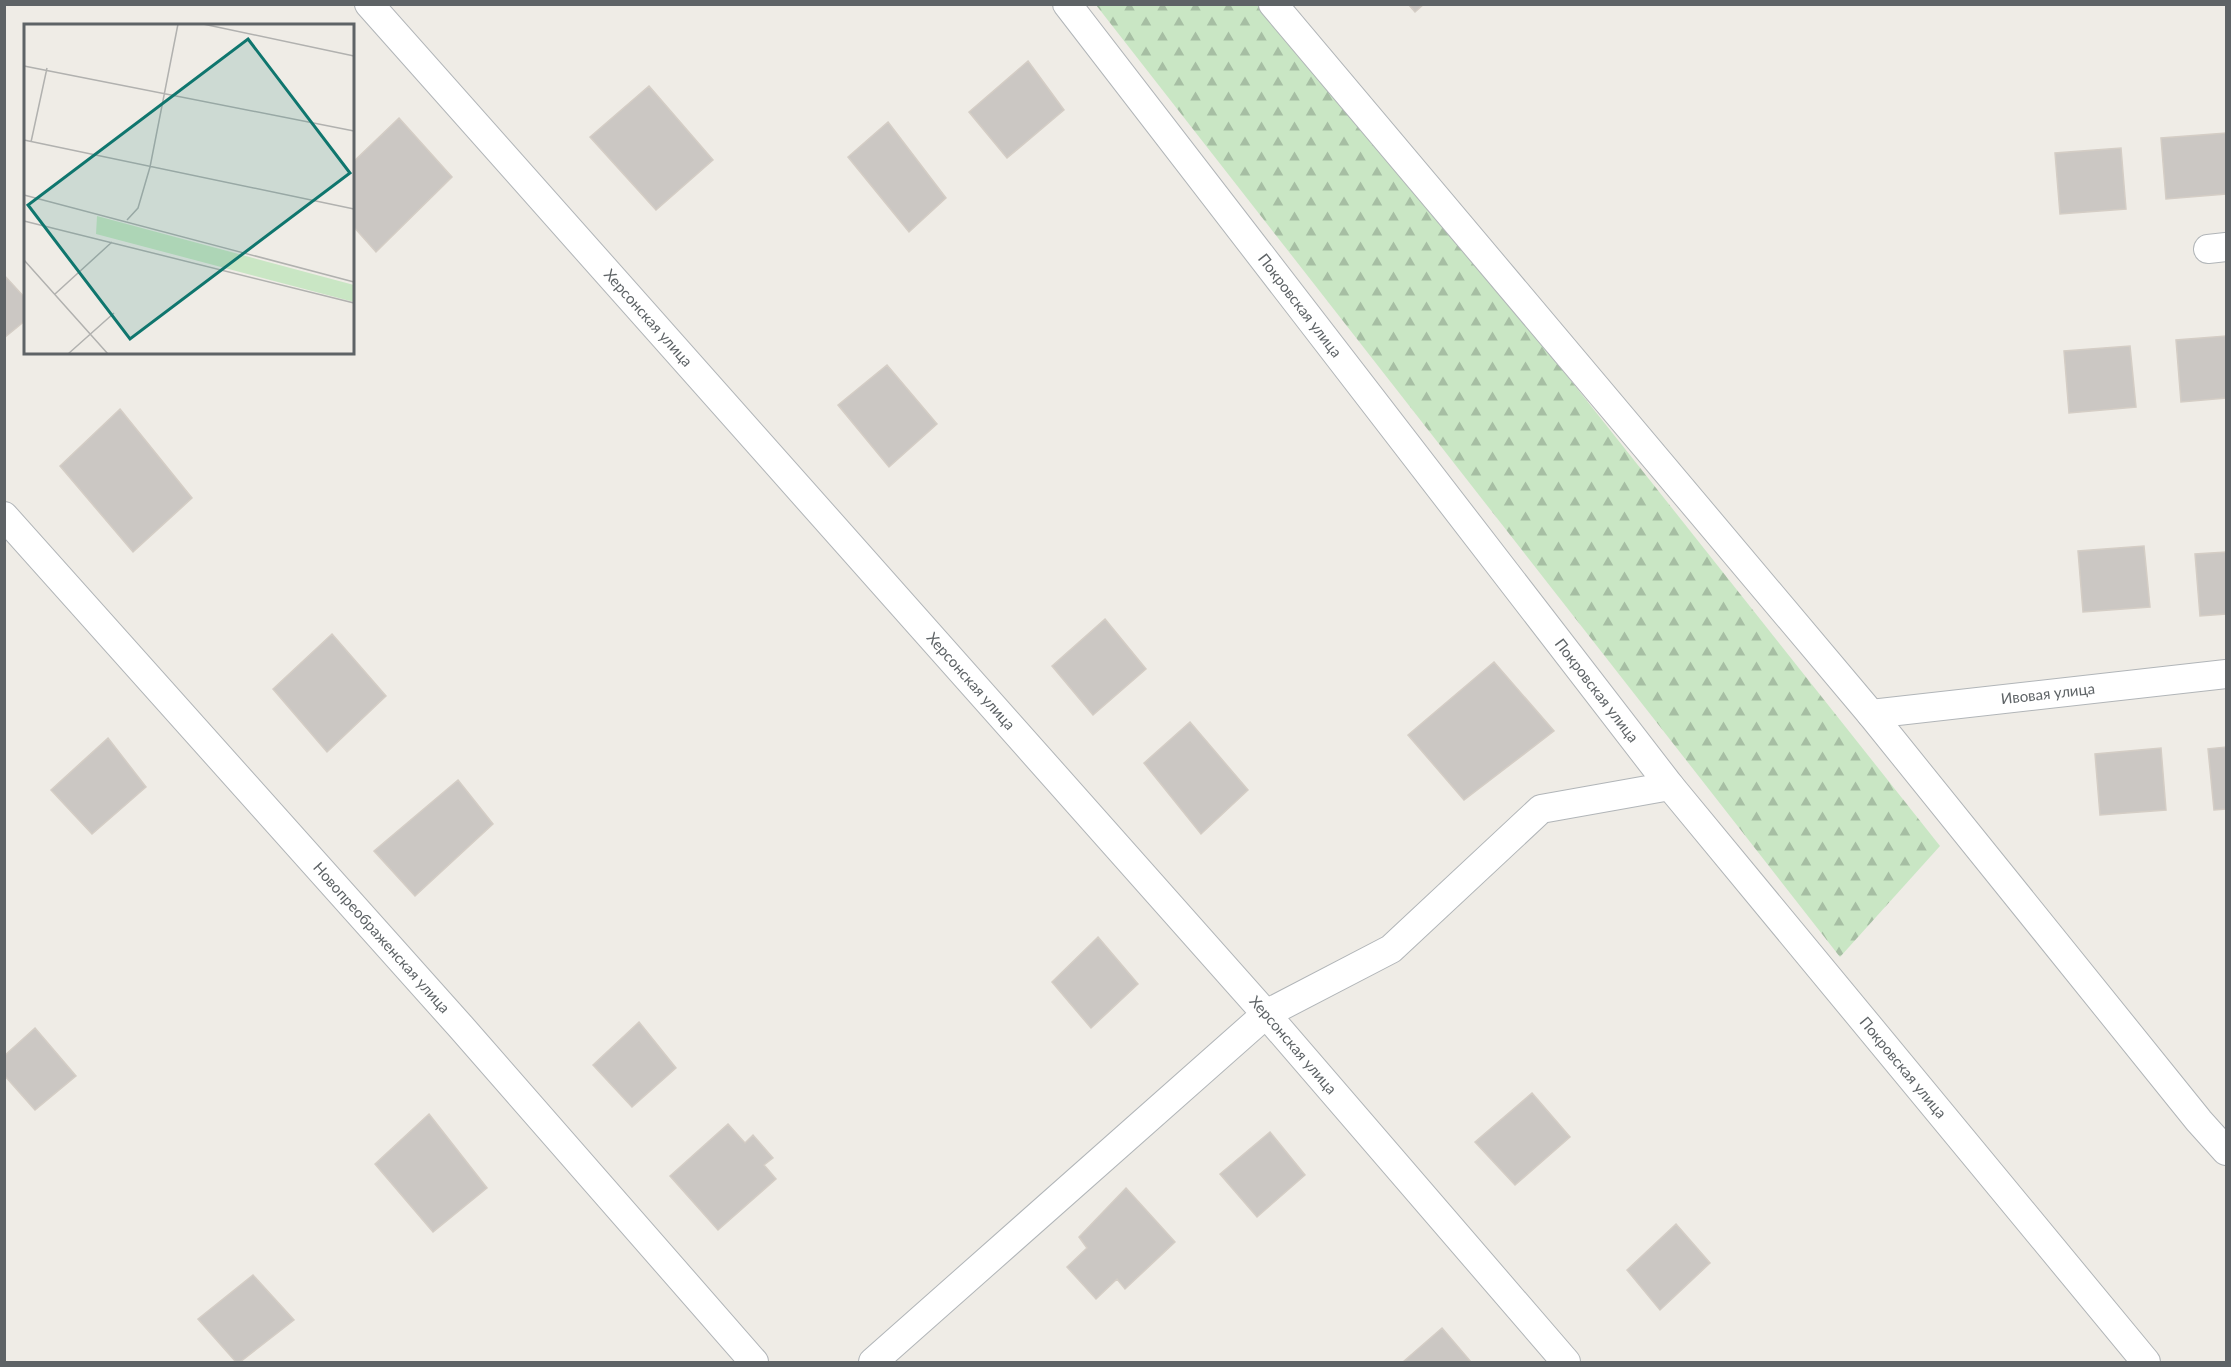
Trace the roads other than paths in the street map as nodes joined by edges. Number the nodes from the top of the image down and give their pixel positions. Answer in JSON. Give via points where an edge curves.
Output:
{"nodes":[{"id":1,"x":369,"y":4,"type":"edge"},
{"id":2,"x":1067,"y":4,"type":"edge"},
{"id":3,"x":1273,"y":4,"type":"edge"},
{"id":4,"x":4,"y":516,"type":"edge"},
{"id":5,"x":2226,"y":674,"type":"edge"},
{"id":6,"x":1871,"y":714,"type":"junction"},
{"id":7,"x":1670,"y":786,"type":"junction"},
{"id":8,"x":1266,"y":1014,"type":"junction"},
{"id":9,"x":2226,"y":1151,"type":"edge"},
{"id":10,"x":754,"y":1362,"type":"edge"},
{"id":11,"x":873,"y":1362,"type":"edge"},
{"id":12,"x":1566,"y":1362,"type":"edge"},
{"id":13,"x":2146,"y":1362,"type":"edge"}],
"edges":[{"from":1,"to":8,"type":"street","name":"Херсонская улица"},
{"from":2,"to":7,"type":"street","name":"Покровская улица"},
{"from":3,"to":6,"type":"street"},
{"from":4,"to":10,"type":"street","name":"Новопреображенская улица"},
{"from":5,"to":6,"type":"street","name":"Ивовая улица"},
{"from":6,"to":9,"type":"street"},
{"from":7,"to":8,"type":"street","via":[[1541,810],[1392,949]]},
{"from":7,"to":13,"type":"street","name":"Покровская улица"},
{"from":8,"to":11,"type":"street"},
{"from":8,"to":12,"type":"street","name":"Херсонская улица"}]}
